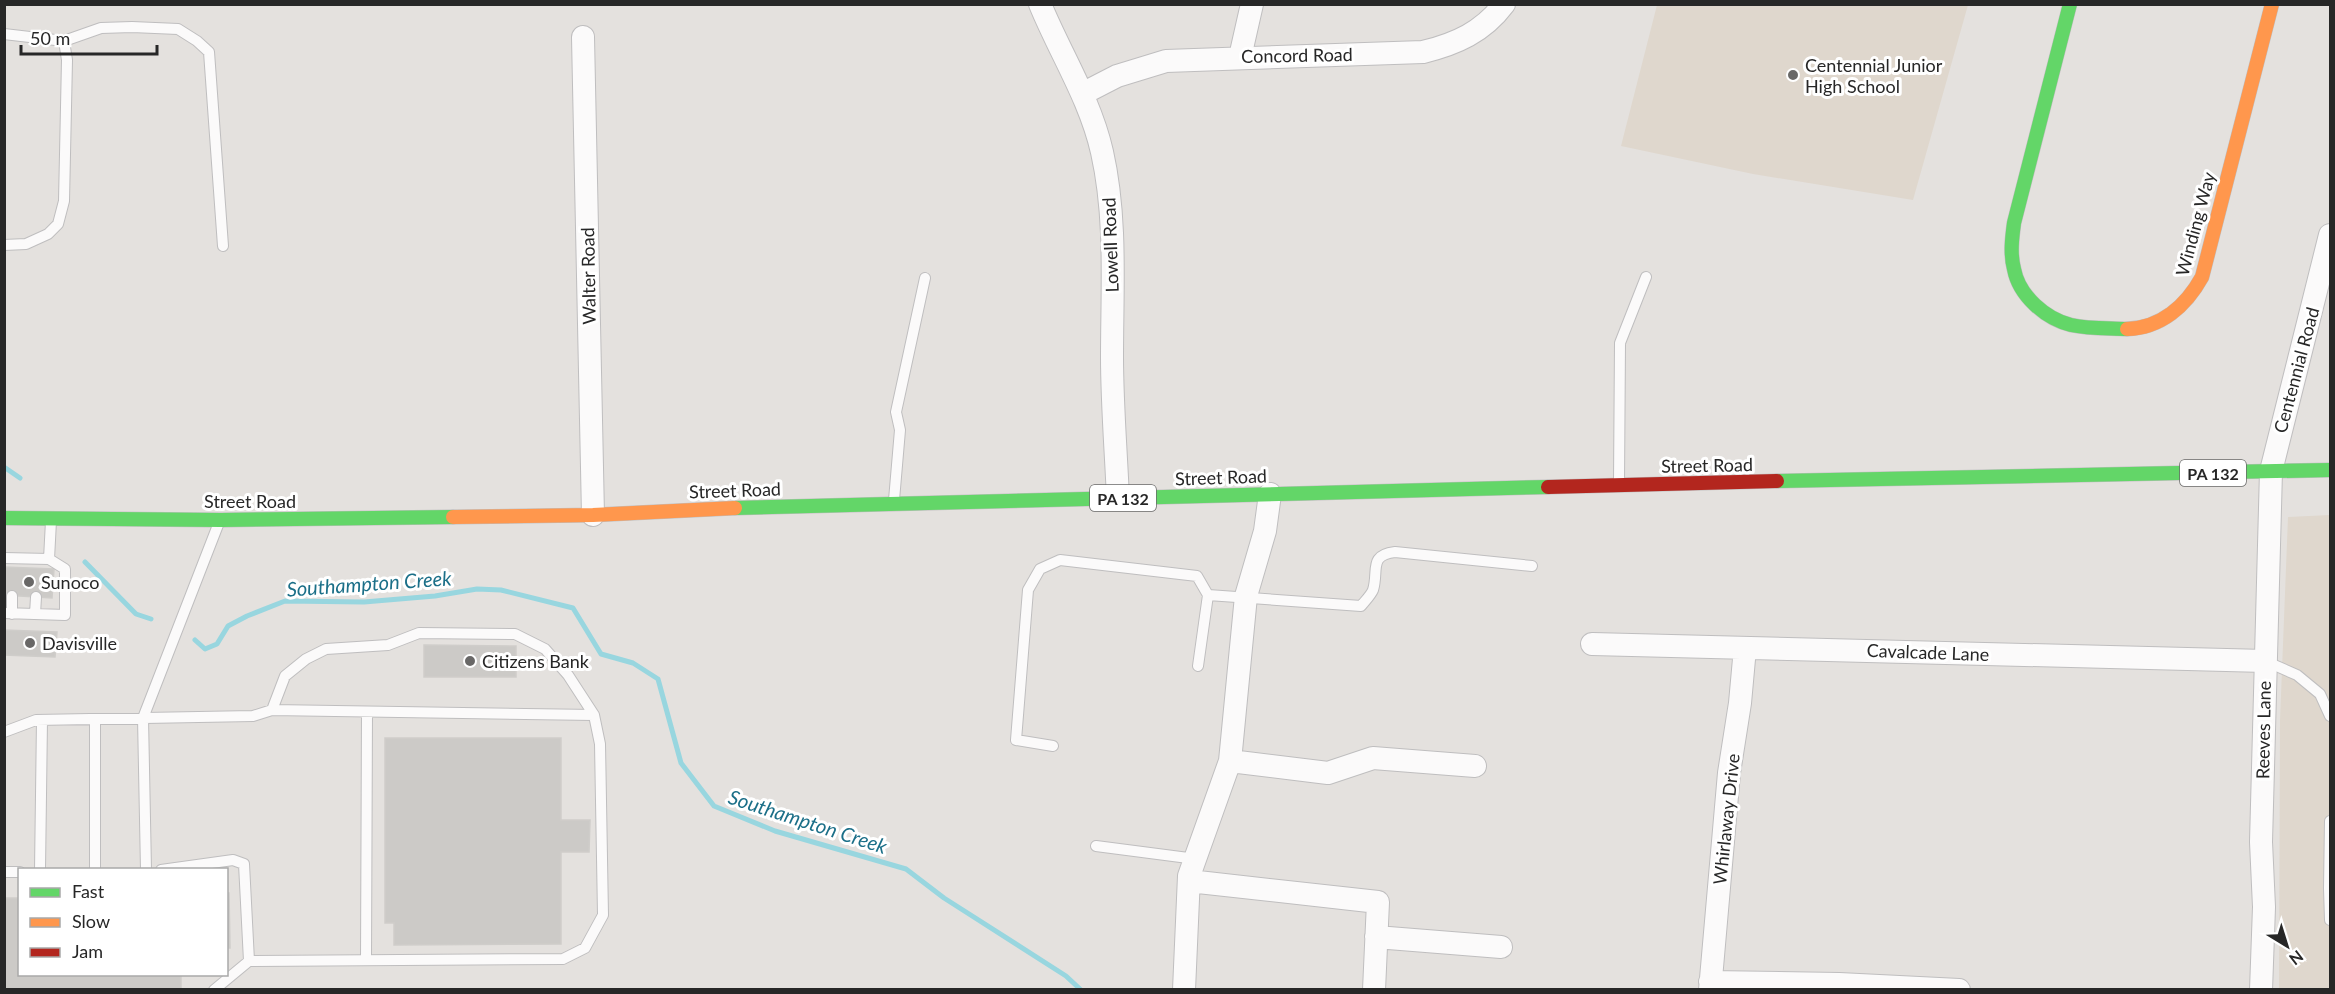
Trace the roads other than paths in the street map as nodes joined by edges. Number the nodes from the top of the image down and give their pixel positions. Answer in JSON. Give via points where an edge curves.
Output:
{"nodes":[{"id":1,"x":1040,"y":4,"type":"edge"},
{"id":2,"x":1252,"y":4,"type":"edge"},
{"id":3,"x":1504,"y":4,"type":"edge"},
{"id":4,"x":2070,"y":4,"type":"edge"},
{"id":5,"x":2272,"y":4,"type":"edge"},
{"id":6,"x":4,"y":34,"type":"edge"},
{"id":7,"x":584,"y":37,"type":"dead end"},
{"id":8,"x":64,"y":41,"type":"junction"},
{"id":9,"x":1240,"y":57,"type":"junction"},
{"id":10,"x":1082,"y":94,"type":"junction"},
{"id":11,"x":2331,"y":235,"type":"edge"},
{"id":12,"x":4,"y":244,"type":"edge"},
{"id":13,"x":223,"y":246,"type":"dead end"},
{"id":14,"x":1646,"y":277,"type":"dead end"},
{"id":15,"x":925,"y":278,"type":"dead end"},
{"id":16,"x":2331,"y":470,"type":"edge"},
{"id":17,"x":2271,"y":471,"type":"junction"},
{"id":18,"x":1619,"y":485,"type":"junction"},
{"id":19,"x":1270,"y":494,"type":"junction"},
{"id":20,"x":1118,"y":499,"type":"junction"},
{"id":21,"x":894,"y":503,"type":"junction"},
{"id":22,"x":593,"y":514,"type":"junction"},
{"id":23,"x":51,"y":517,"type":"junction"},
{"id":24,"x":4,"y":518,"type":"edge"},
{"id":25,"x":221,"y":519,"type":"junction"},
{"id":26,"x":11,"y":561,"type":"edge"},
{"id":27,"x":41,"y":562,"type":"junction"},
{"id":28,"x":1532,"y":566,"type":"dead end"},
{"id":29,"x":1208,"y":595,"type":"junction"},
{"id":30,"x":12,"y":596,"type":"dead end"},
{"id":31,"x":1246,"y":596,"type":"junction"},
{"id":32,"x":36,"y":597,"type":"dead end"},
{"id":33,"x":8,"y":614,"type":"edge"},
{"id":34,"x":35,"y":614,"type":"junction"},
{"id":35,"x":1592,"y":644,"type":"dead end"},
{"id":36,"x":1745,"y":648,"type":"junction"},
{"id":37,"x":2265,"y":661,"type":"junction"},
{"id":38,"x":1198,"y":666,"type":"dead end"},
{"id":39,"x":272,"y":710,"type":"junction"},
{"id":40,"x":368,"y":712,"type":"junction"},
{"id":41,"x":594,"y":715,"type":"junction"},
{"id":42,"x":2331,"y":716,"type":"edge"},
{"id":43,"x":143,"y":718,"type":"junction"},
{"id":44,"x":95,"y":719,"type":"junction"},
{"id":45,"x":42,"y":720,"type":"junction"},
{"id":46,"x":4,"y":732,"type":"edge"},
{"id":47,"x":1053,"y":746,"type":"dead end"},
{"id":48,"x":1230,"y":761,"type":"junction"},
{"id":49,"x":1475,"y":766,"type":"dead end"},
{"id":50,"x":2331,"y":820,"type":"edge"},
{"id":51,"x":1096,"y":846,"type":"dead end"},
{"id":52,"x":1196,"y":859,"type":"junction"},
{"id":53,"x":40,"y":868,"type":"edge"},
{"id":54,"x":95,"y":868,"type":"edge"},
{"id":55,"x":146,"y":868,"type":"edge"},
{"id":56,"x":175,"y":868,"type":"edge"},
{"id":57,"x":1189,"y":881,"type":"junction"},
{"id":58,"x":2331,"y":920,"type":"edge"},
{"id":59,"x":1376,"y":937,"type":"junction"},
{"id":60,"x":1501,"y":947,"type":"dead end"},
{"id":61,"x":366,"y":960,"type":"junction"},
{"id":62,"x":249,"y":961,"type":"junction"},
{"id":63,"x":1710,"y":986,"type":"edge"},
{"id":64,"x":214,"y":990,"type":"edge"},
{"id":65,"x":1184,"y":990,"type":"edge"},
{"id":66,"x":1374,"y":990,"type":"edge"},
{"id":67,"x":1959,"y":990,"type":"edge"},
{"id":68,"x":2261,"y":990,"type":"edge"}],
"edges":[{"from":1,"to":10,"type":"street","name":"Lowell Road"},
{"from":2,"to":9,"type":"street"},
{"from":3,"to":9,"type":"street","name":"Concord Road","via":[[1468,37],[1423,52]]},
{"from":4,"to":5,"type":"main road","name":"Winding Way","via":[[2014,223],[2014,270],[2026,295],[2056,319],[2072,325],[2119,329],[2140,328],[2164,319],[2183,305],[2202,277]]},
{"from":6,"to":8,"type":"lane"},
{"from":7,"to":22,"type":"street","name":"Walter Road"},
{"from":8,"to":12,"type":"lane","via":[[64,201],[58,224],[48,234],[26,244]]},
{"from":8,"to":13,"type":"lane","via":[[101,28],[178,29],[209,52]]},
{"from":9,"to":10,"type":"street","name":"Concord Road","via":[[1166,61],[1117,76]]},
{"from":10,"to":20,"type":"street","name":"Lowell Road","via":[[1102,150],[1110,198]]},
{"from":11,"to":17,"type":"street","name":"Centennial Road"},
{"from":14,"to":18,"type":"lane","via":[[1620,343]]},
{"from":15,"to":21,"type":"lane","via":[[896,412],[900,430]]},
{"from":16,"to":17,"type":"main road","name":"Street Road","number":"PA 132"},
{"from":17,"to":18,"type":"main road","name":"Street Road","number":"PA 132"},
{"from":17,"to":37,"type":"street","name":"Reeves Lane"},
{"from":18,"to":19,"type":"main road","name":"Street Road","number":"PA 132"},
{"from":19,"to":20,"type":"main road","name":"Street Road","number":"PA 132"},
{"from":19,"to":31,"type":"street","via":[[1265,531]]},
{"from":20,"to":21,"type":"main road","name":"Street Road","number":"PA 132"},
{"from":21,"to":22,"type":"main road","name":"Street Road","number":"PA 132"},
{"from":22,"to":25,"type":"main road","name":"Street Road","number":"PA 132"},
{"from":23,"to":24,"type":"main road","name":"Street Road","number":"PA 132"},
{"from":23,"to":25,"type":"main road","name":"Street Road","number":"PA 132"},
{"from":23,"to":27,"type":"lane"},
{"from":25,"to":43,"type":"lane"},
{"from":26,"to":27,"type":"lane"},
{"from":27,"to":34,"type":"lane","via":[[65,569],[65,615]]},
{"from":28,"to":31,"type":"lane","via":[[1384,553],[1376,562],[1373,591],[1361,606]]},
{"from":29,"to":31,"type":"lane"},
{"from":29,"to":38,"type":"lane"},
{"from":29,"to":47,"type":"lane","via":[[1197,576],[1060,560],[1040,569],[1028,590],[1016,740]]},
{"from":30,"to":33,"type":"lane"},
{"from":31,"to":48,"type":"street"},
{"from":32,"to":34,"type":"lane"},
{"from":33,"to":34,"type":"lane"},
{"from":35,"to":36,"type":"street","name":"Cavalcade Lane"},
{"from":36,"to":37,"type":"street","name":"Cavalcade Lane"},
{"from":36,"to":63,"type":"street","name":"Whirlaway Drive","via":[[1729,773]]},
{"from":37,"to":42,"type":"lane","via":[[2296,675],[2320,694]]},
{"from":37,"to":68,"type":"street","name":"Reeves Lane"},
{"from":39,"to":40,"type":"lane"},
{"from":39,"to":41,"type":"lane","via":[[285,676],[326,649],[388,645],[420,633],[515,634],[545,649]]},
{"from":39,"to":43,"type":"lane","via":[[253,716]]},
{"from":40,"to":41,"type":"lane"},
{"from":40,"to":61,"type":"lane"},
{"from":41,"to":61,"type":"lane","via":[[600,744],[603,915],[585,948],[563,959]]},
{"from":43,"to":44,"type":"lane"},
{"from":43,"to":55,"type":"lane"},
{"from":44,"to":45,"type":"lane"},
{"from":44,"to":54,"type":"lane"},
{"from":45,"to":46,"type":"lane"},
{"from":45,"to":53,"type":"lane"},
{"from":48,"to":49,"type":"street","via":[[1328,773],[1372,758]]},
{"from":48,"to":52,"type":"street"},
{"from":50,"to":58,"type":"lane"},
{"from":51,"to":52,"type":"lane"},
{"from":52,"to":57,"type":"street"},
{"from":56,"to":62,"type":"lane","via":[[233,860],[244,864]]},
{"from":57,"to":59,"type":"street","via":[[1378,902]]},
{"from":57,"to":65,"type":"street"},
{"from":59,"to":60,"type":"street"},
{"from":59,"to":66,"type":"street"},
{"from":61,"to":62,"type":"lane"},
{"from":62,"to":64,"type":"lane"},
{"from":63,"to":67,"type":"street","via":[[1839,984]]}]}
